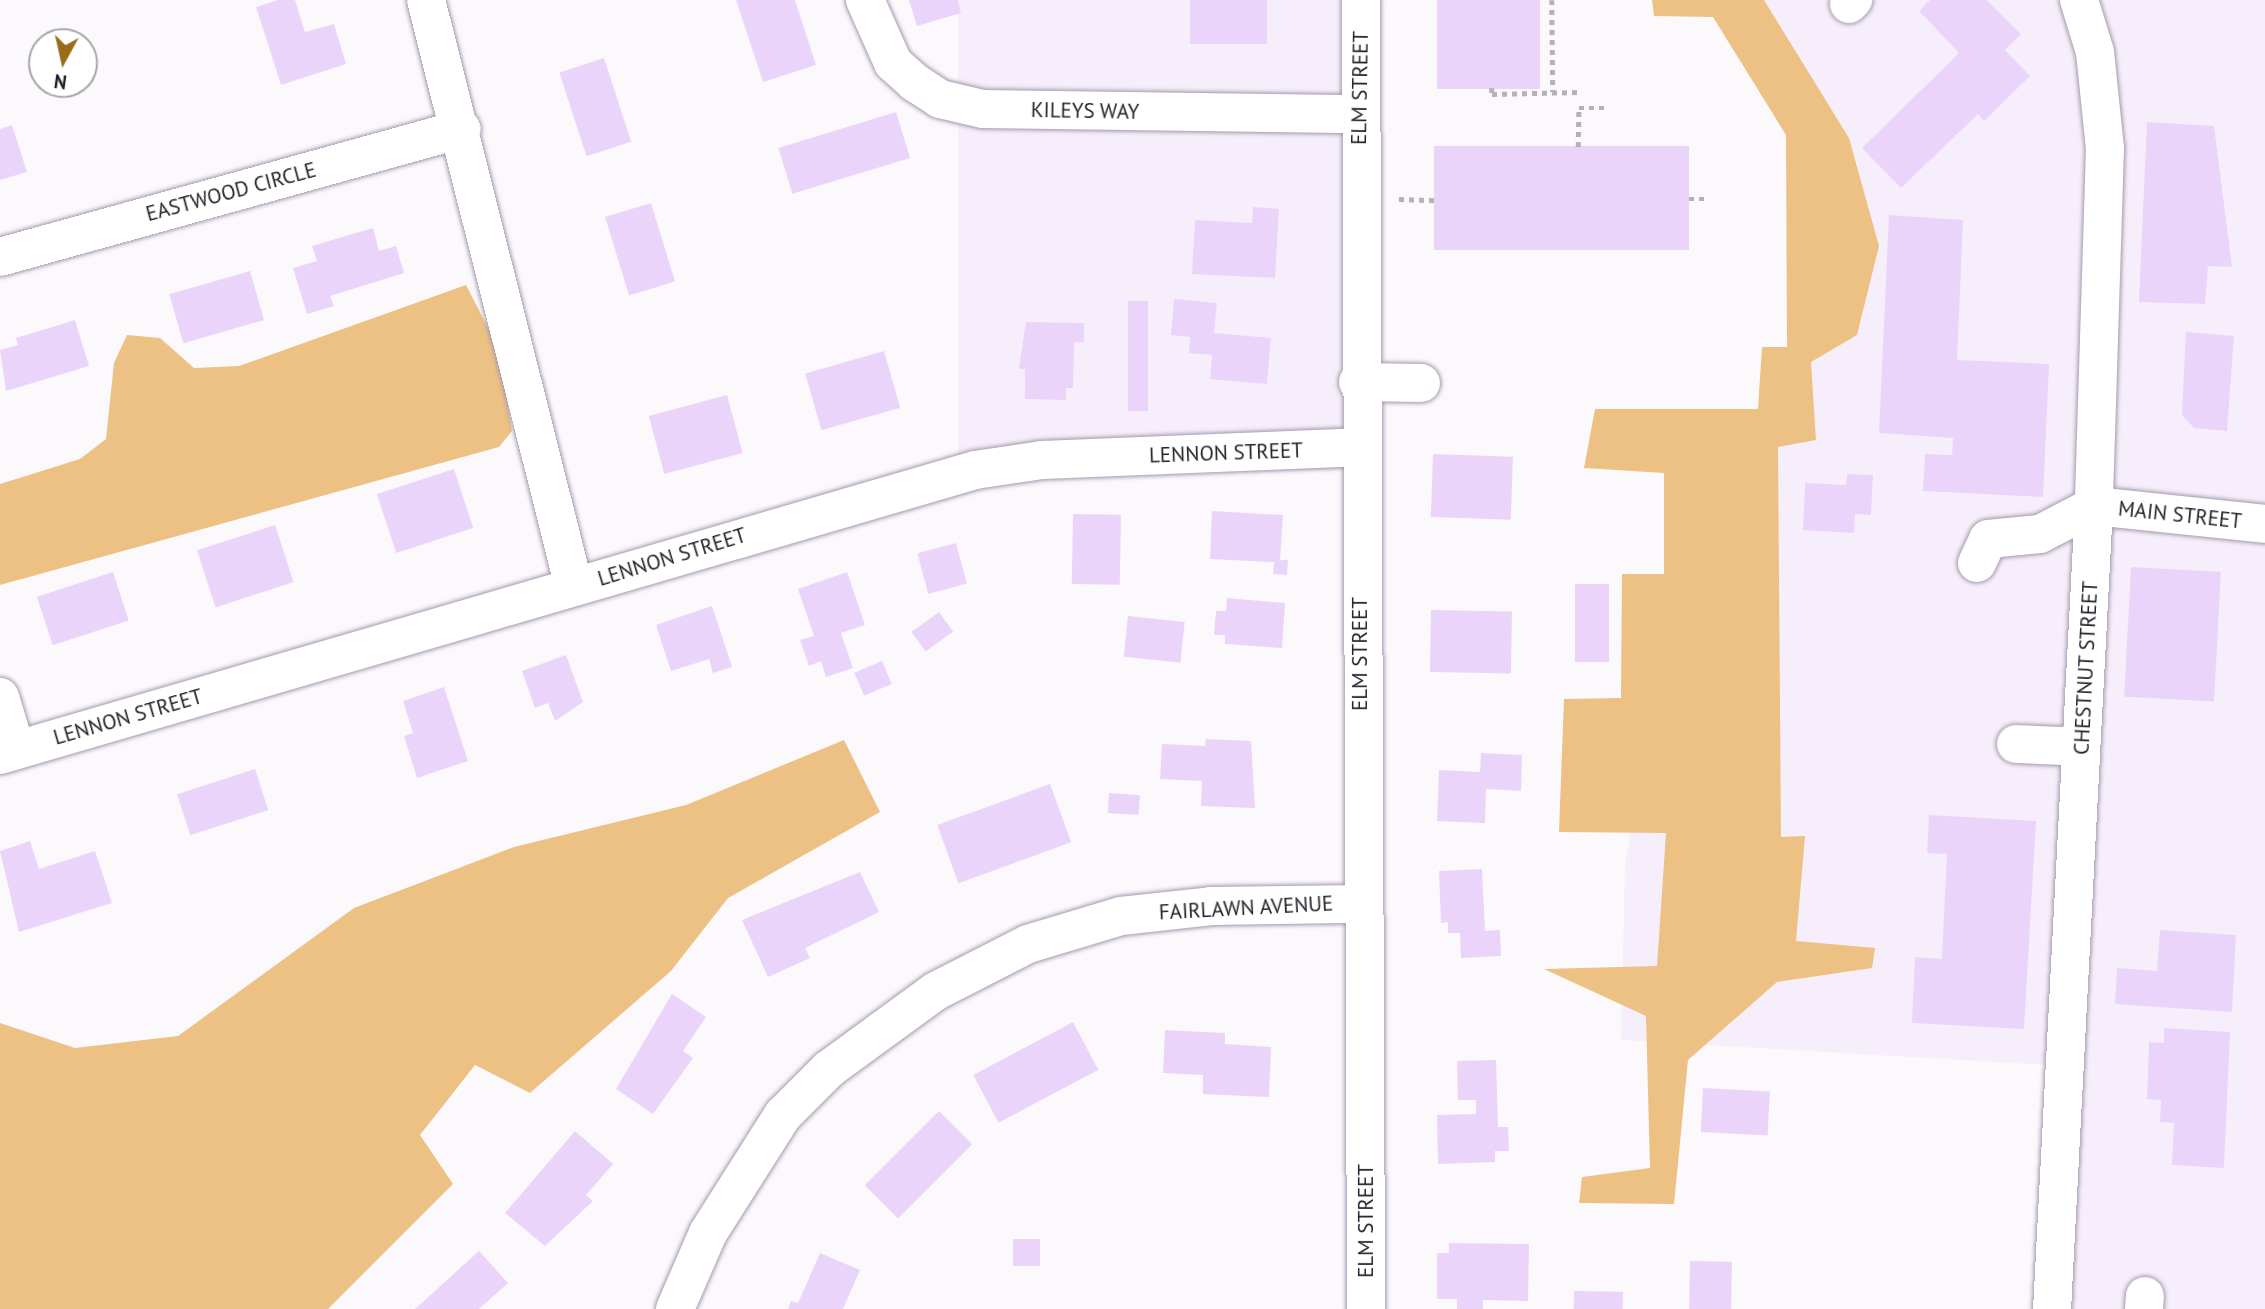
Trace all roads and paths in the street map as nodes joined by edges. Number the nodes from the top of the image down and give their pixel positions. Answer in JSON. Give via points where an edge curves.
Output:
{"nodes":[{"id":1,"x":426,"y":0,"type":"edge"},
{"id":2,"x":865,"y":0,"type":"edge"},
{"id":3,"x":1361,"y":0,"type":"edge"},
{"id":4,"x":1552,"y":0,"type":"edge"},
{"id":5,"x":2084,"y":14,"type":"edge"},
{"id":6,"x":1492,"y":88,"type":"dead end"},
{"id":7,"x":1553,"y":92,"type":"junction"},
{"id":8,"x":1579,"y":92,"type":"dead end"},
{"id":9,"x":1604,"y":108,"type":"dead end"},
{"id":10,"x":1359,"y":114,"type":"junction"},
{"id":11,"x":462,"y":129,"type":"junction"},
{"id":12,"x":1578,"y":147,"type":"dead end"},
{"id":13,"x":1396,"y":199,"type":"dead end"},
{"id":14,"x":1689,"y":199,"type":"dead end"},
{"id":15,"x":1434,"y":200,"type":"dead end"},
{"id":16,"x":1704,"y":200,"type":"dead end"},
{"id":17,"x":0,"y":257,"type":"edge"},
{"id":18,"x":1358,"y":382,"type":"junction"},
{"id":19,"x":1421,"y":383,"type":"dead end"},
{"id":20,"x":1359,"y":447,"type":"junction"},
{"id":21,"x":2094,"y":506,"type":"junction"},
{"id":22,"x":2265,"y":524,"type":"edge"},
{"id":23,"x":1978,"y":563,"type":"dead end"},
{"id":24,"x":574,"y":587,"type":"junction"},
{"id":25,"x":0,"y":697,"type":"edge"},
{"id":26,"x":2016,"y":744,"type":"dead end"},
{"id":27,"x":2081,"y":747,"type":"junction"},
{"id":28,"x":8,"y":752,"type":"edge"},
{"id":29,"x":1362,"y":904,"type":"junction"},
{"id":30,"x":675,"y":1309,"type":"edge"},
{"id":31,"x":1366,"y":1309,"type":"edge"},
{"id":32,"x":2052,"y":1309,"type":"edge"}],
"edges":[{"from":1,"to":11,"type":"street"},
{"from":2,"to":10,"type":"street","name":"KILEYS WAY","via":[[893,63],[940,99],[983,109]]},
{"from":3,"to":10,"type":"street","name":"ELM STREET"},
{"from":4,"to":7,"type":"path"},
{"from":5,"to":21,"type":"street","name":"CHESTNUT STREET","via":[[2105,148]]},
{"from":6,"to":7,"type":"path","via":[[1492,94]]},
{"from":7,"to":8,"type":"path"},
{"from":9,"to":12,"type":"path","via":[[1579,108]]},
{"from":10,"to":18,"type":"street","name":"ELM STREET"},
{"from":11,"to":17,"type":"street","name":"EASTWOOD CIRCLE"},
{"from":11,"to":24,"type":"street"},
{"from":13,"to":15,"type":"path"},
{"from":14,"to":16,"type":"path"},
{"from":18,"to":19,"type":"street"},
{"from":18,"to":20,"type":"street","name":"ELM STREET"},
{"from":20,"to":24,"type":"street","name":"LENNON STREET","via":[[1004,464],[916,484]]},
{"from":20,"to":29,"type":"street","name":"ELM STREET"},
{"from":21,"to":22,"type":"street","name":"MAIN STREET"},
{"from":21,"to":23,"type":"street","via":[[2040,534],[1988,540]]},
{"from":21,"to":27,"type":"street","name":"CHESTNUT STREET"},
{"from":24,"to":28,"type":"street","name":"LENNON STREET"},
{"from":25,"to":28,"type":"street"},
{"from":26,"to":27,"type":"street"},
{"from":27,"to":32,"type":"street","name":"CHESTNUT STREET"},
{"from":29,"to":30,"type":"street","name":"FAIRLAWN AVENUE","via":[[1211,906],[1121,916],[1028,944],[936,991],[829,1069],[783,1115],[708,1233]]},
{"from":29,"to":31,"type":"street","name":"ELM STREET"}]}
